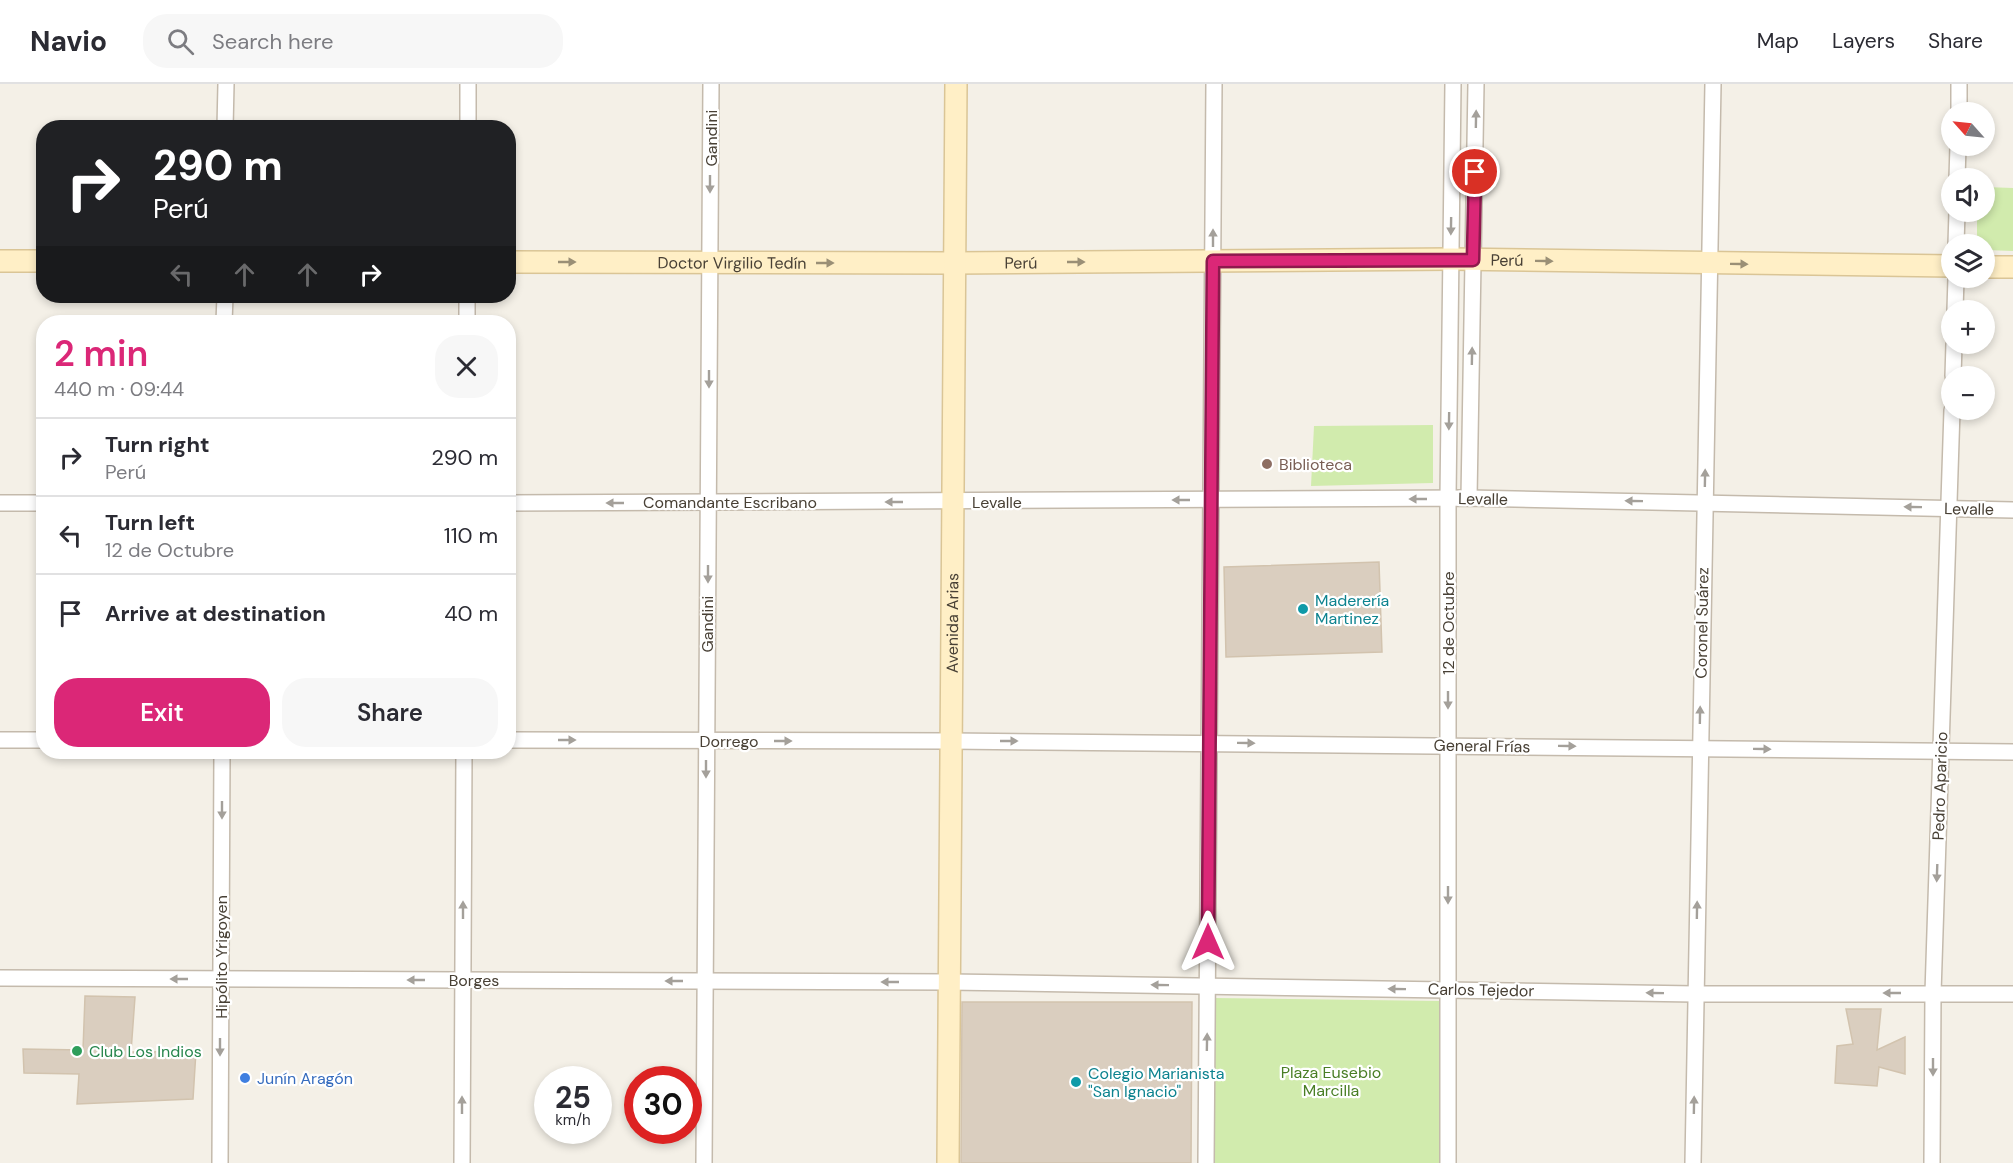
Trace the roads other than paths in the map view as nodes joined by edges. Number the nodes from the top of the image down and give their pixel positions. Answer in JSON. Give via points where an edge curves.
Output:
{"nodes":[{"id":1,"x":226,"y":84,"type":"edge"},
{"id":2,"x":468,"y":84,"type":"edge"},
{"id":3,"x":711,"y":84,"type":"edge"},
{"id":4,"x":956,"y":84,"type":"edge"},
{"id":5,"x":1214,"y":84,"type":"edge"},
{"id":6,"x":1453,"y":84,"type":"edge"},
{"id":7,"x":1476,"y":84,"type":"edge"},
{"id":8,"x":1713,"y":84,"type":"edge"},
{"id":9,"x":1959,"y":84,"type":"edge"},
{"id":10,"x":1959,"y":102,"type":"edge"},
{"id":11,"x":225,"y":120,"type":"edge"},
{"id":12,"x":468,"y":120,"type":"edge"},
{"id":13,"x":1451,"y":259,"type":"junction"},
{"id":14,"x":1473,"y":260,"type":"junction"},
{"id":15,"x":0,"y":261,"type":"edge"},
{"id":16,"x":36,"y":261,"type":"edge"},
{"id":17,"x":1213,"y":261,"type":"junction"},
{"id":18,"x":516,"y":262,"type":"edge"},
{"id":19,"x":710,"y":263,"type":"junction"},
{"id":20,"x":954,"y":263,"type":"junction"},
{"id":21,"x":1709,"y":263,"type":"junction"},
{"id":22,"x":1941,"y":266,"type":"edge"},
{"id":23,"x":1995,"y":267,"type":"edge"},
{"id":24,"x":2013,"y":267,"type":"edge"},
{"id":25,"x":1952,"y":420,"type":"edge"},
{"id":26,"x":1448,"y":498,"type":"junction"},
{"id":27,"x":1469,"y":498,"type":"junction"},
{"id":28,"x":1211,"y":500,"type":"junction"},
{"id":29,"x":708,"y":502,"type":"junction"},
{"id":30,"x":952,"y":502,"type":"junction"},
{"id":31,"x":1704,"y":502,"type":"junction"},
{"id":32,"x":0,"y":503,"type":"edge"},
{"id":33,"x":36,"y":503,"type":"edge"},
{"id":34,"x":516,"y":503,"type":"edge"},
{"id":35,"x":1949,"y":508,"type":"junction"},
{"id":36,"x":2013,"y":510,"type":"edge"},
{"id":37,"x":0,"y":740,"type":"edge"},
{"id":38,"x":36,"y":740,"type":"edge"},
{"id":39,"x":516,"y":740,"type":"edge"},
{"id":40,"x":707,"y":741,"type":"junction"},
{"id":41,"x":950,"y":741,"type":"junction"},
{"id":42,"x":1209,"y":743,"type":"junction"},
{"id":43,"x":1448,"y":746,"type":"junction"},
{"id":44,"x":1700,"y":748,"type":"junction"},
{"id":45,"x":1941,"y":751,"type":"junction"},
{"id":46,"x":2013,"y":752,"type":"edge"},
{"id":47,"x":222,"y":759,"type":"edge"},
{"id":48,"x":464,"y":759,"type":"edge"},
{"id":49,"x":0,"y":978,"type":"edge"},
{"id":50,"x":221,"y":979,"type":"junction"},
{"id":51,"x":463,"y":980,"type":"junction"},
{"id":52,"x":705,"y":981,"type":"junction"},
{"id":53,"x":949,"y":982,"type":"junction"},
{"id":54,"x":1208,"y":986,"type":"junction"},
{"id":55,"x":1448,"y":990,"type":"junction"},
{"id":56,"x":1933,"y":993,"type":"junction"},
{"id":57,"x":1695,"y":994,"type":"junction"},
{"id":58,"x":2013,"y":994,"type":"edge"},
{"id":59,"x":220,"y":1163,"type":"edge"},
{"id":60,"x":462,"y":1163,"type":"edge"},
{"id":61,"x":704,"y":1163,"type":"edge"},
{"id":62,"x":948,"y":1163,"type":"edge"},
{"id":63,"x":1206,"y":1163,"type":"edge"},
{"id":64,"x":1448,"y":1163,"type":"edge"},
{"id":65,"x":1693,"y":1163,"type":"edge"},
{"id":66,"x":1932,"y":1163,"type":"edge"}],
"edges":[{"from":1,"to":11,"type":"street"},
{"from":2,"to":12,"type":"street"},
{"from":3,"to":19,"type":"street","name":"Gandini","one_way":true},
{"from":4,"to":20,"type":"main road","name":"Avenida Arias"},
{"from":17,"to":5,"type":"street","one_way":true},
{"from":6,"to":13,"type":"street","name":"12 de Octubre","one_way":true},
{"from":14,"to":7,"type":"street","one_way":true},
{"from":8,"to":21,"type":"street","name":"Coronel Suárez"},
{"from":9,"to":10,"type":"street"},
{"from":13,"to":14,"type":"main road","name":"Perú"},
{"from":13,"to":17,"type":"main road","name":"Perú"},
{"from":13,"to":26,"type":"street","name":"12 de Octubre","one_way":true},
{"from":14,"to":21,"type":"main road","name":"Perú","one_way":true},
{"from":27,"to":14,"type":"street","one_way":true},
{"from":15,"to":16,"type":"main road"},
{"from":20,"to":17,"type":"main road","name":"Perú","one_way":true},
{"from":17,"to":28,"type":"street"},
{"from":18,"to":19,"type":"main road","name":"Doctor Virgilio Tedín","one_way":true},
{"from":19,"to":20,"type":"main road","name":"Doctor Virgilio Tedín","one_way":true},
{"from":19,"to":29,"type":"street","name":"Gandini","one_way":true},
{"from":20,"to":30,"type":"main road","name":"Avenida Arias"},
{"from":21,"to":22,"type":"main road","name":"Perú","one_way":true},
{"from":31,"to":21,"type":"street","name":"Coronel Suárez","one_way":true},
{"from":23,"to":24,"type":"main road"},
{"from":25,"to":35,"type":"street","name":"Pedro Aparicio"},
{"from":26,"to":27,"type":"street","name":"Levalle"},
{"from":26,"to":28,"type":"street","name":"Levalle","one_way":true},
{"from":26,"to":43,"type":"street","name":"12 de Octubre","one_way":true},
{"from":31,"to":27,"type":"street","name":"Levalle","one_way":true},
{"from":28,"to":30,"type":"street","name":"Levalle","one_way":true},
{"from":28,"to":42,"type":"street"},
{"from":30,"to":29,"type":"street","name":"Comandante Escribano","one_way":true},
{"from":29,"to":34,"type":"street","name":"Comandante Escribano","one_way":true},
{"from":29,"to":40,"type":"street","name":"Gandini","one_way":true},
{"from":30,"to":41,"type":"main road","name":"Avenida Arias"},
{"from":35,"to":31,"type":"street","name":"Levalle","one_way":true},
{"from":44,"to":31,"type":"street","name":"Coronel Suárez","one_way":true},
{"from":32,"to":33,"type":"street"},
{"from":35,"to":36,"type":"street","name":"Levalle"},
{"from":35,"to":45,"type":"street","name":"Pedro Aparicio"},
{"from":37,"to":38,"type":"street"},
{"from":39,"to":40,"type":"street","name":"Dorrego","one_way":true},
{"from":40,"to":41,"type":"street","name":"Dorrego","one_way":true},
{"from":40,"to":52,"type":"street","name":"Gandini","one_way":true},
{"from":41,"to":42,"type":"street","name":"General Frías","one_way":true},
{"from":41,"to":53,"type":"main road","name":"Avenida Arias"},
{"from":42,"to":43,"type":"street","name":"General Frías","one_way":true},
{"from":42,"to":54,"type":"street"},
{"from":43,"to":44,"type":"street","name":"General Frías","one_way":true},
{"from":43,"to":55,"type":"street","name":"12 de Octubre","one_way":true},
{"from":44,"to":45,"type":"street","name":"General Frías","one_way":true},
{"from":57,"to":44,"type":"street","name":"Coronel Suárez","one_way":true},
{"from":45,"to":46,"type":"street","name":"General Frías"},
{"from":45,"to":56,"type":"street","name":"Pedro Aparicio","one_way":true},
{"from":47,"to":50,"type":"street","name":"Hipólito Yrigoyen","one_way":true},
{"from":51,"to":48,"type":"street","one_way":true},
{"from":50,"to":49,"type":"street","name":"Borges","one_way":true},
{"from":51,"to":50,"type":"street","name":"Borges","one_way":true},
{"from":50,"to":59,"type":"street","name":"Hipólito Yrigoyen","one_way":true},
{"from":52,"to":51,"type":"street","name":"Borges","one_way":true},
{"from":60,"to":51,"type":"street","one_way":true},
{"from":53,"to":52,"type":"street","name":"Borges","one_way":true},
{"from":52,"to":61,"type":"street","name":"Gandini"},
{"from":54,"to":53,"type":"street","name":"Carlos Tejedor","one_way":true},
{"from":53,"to":62,"type":"main road","name":"Avenida Arias"},
{"from":55,"to":54,"type":"street","name":"Carlos Tejedor","one_way":true},
{"from":63,"to":54,"type":"street","one_way":true},
{"from":57,"to":55,"type":"street","name":"Carlos Tejedor","one_way":true},
{"from":55,"to":64,"type":"street","name":"12 de Octubre"},
{"from":56,"to":57,"type":"street","name":"Carlos Tejedor","one_way":true},
{"from":56,"to":58,"type":"street","name":"Carlos Tejedor"},
{"from":56,"to":66,"type":"street","name":"Pedro Aparicio","one_way":true},
{"from":65,"to":57,"type":"street","name":"Coronel Suárez","one_way":true}]}
